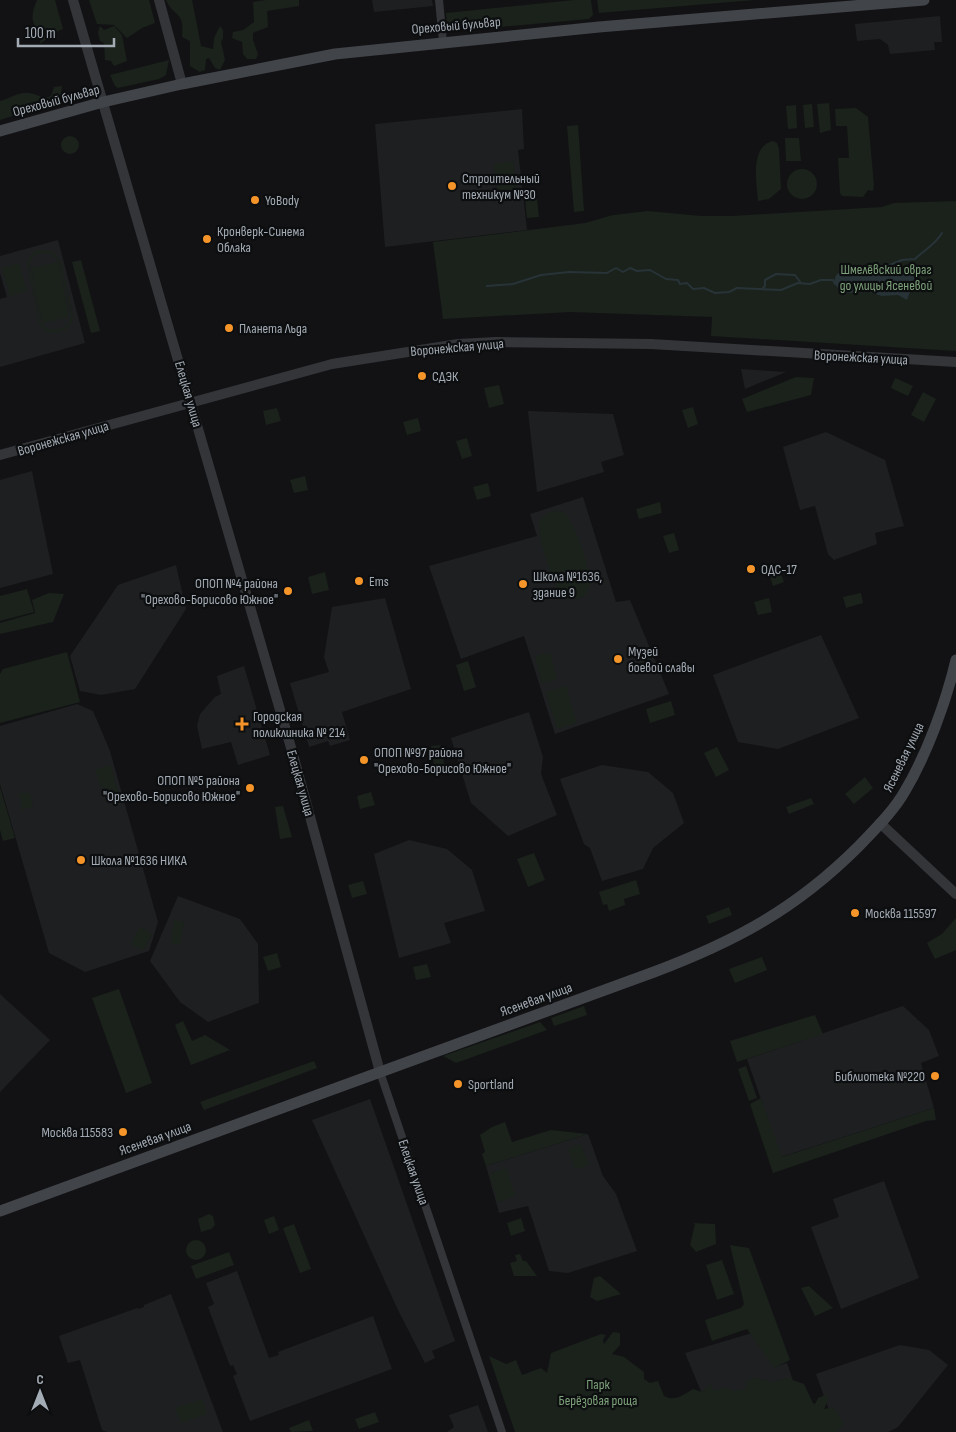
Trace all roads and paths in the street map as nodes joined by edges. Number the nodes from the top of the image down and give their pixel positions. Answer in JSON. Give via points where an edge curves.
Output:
{"nodes":[{"id":1,"x":73,"y":0,"type":"edge"},
{"id":2,"x":159,"y":0,"type":"edge"},
{"id":3,"x":439,"y":0,"type":"edge"},
{"id":4,"x":924,"y":0,"type":"edge"},
{"id":5,"x":443,"y":42,"type":"junction"},
{"id":6,"x":182,"y":84,"type":"junction"},
{"id":7,"x":104,"y":102,"type":"junction"},
{"id":8,"x":0,"y":131,"type":"edge"},
{"id":9,"x":956,"y":362,"type":"edge"},
{"id":10,"x":191,"y":402,"type":"junction"},
{"id":11,"x":0,"y":455,"type":"edge"},
{"id":12,"x":956,"y":660,"type":"edge"},
{"id":13,"x":880,"y":823,"type":"junction"},
{"id":14,"x":956,"y":894,"type":"edge"},
{"id":15,"x":380,"y":1072,"type":"junction"},
{"id":16,"x":0,"y":1211,"type":"edge"},
{"id":17,"x":502,"y":1432,"type":"edge"}],
"edges":[{"from":1,"to":7,"type":"street","name":"Елецкая улица"},
{"from":2,"to":6,"type":"street"},
{"from":3,"to":5,"type":"street"},
{"from":4,"to":5,"type":"main road","name":"Ореховый бульвар"},
{"from":5,"to":6,"type":"main road","name":"Ореховый бульвар","via":[[335,54]]},
{"from":6,"to":7,"type":"main road","name":"Ореховый бульвар"},
{"from":7,"to":8,"type":"main road","name":"Ореховый бульвар"},
{"from":7,"to":10,"type":"street","name":"Елецкая улица"},
{"from":9,"to":10,"type":"street","name":"Воронежская улица","via":[[651,344],[476,343],[332,364]]},
{"from":10,"to":11,"type":"street","name":"Воронежская улица"},
{"from":10,"to":15,"type":"street","name":"Елецкая улица"},
{"from":12,"to":13,"type":"main road","name":"Ясеневая улица","via":[[934,729],[914,774]]},
{"from":13,"to":14,"type":"street"},
{"from":13,"to":15,"type":"main road","name":"Ясеневая улица","via":[[816,886],[737,938],[654,972]]},
{"from":15,"to":16,"type":"main road","name":"Ясеневая улица"},
{"from":15,"to":17,"type":"street","name":"Елецкая улица"}]}
